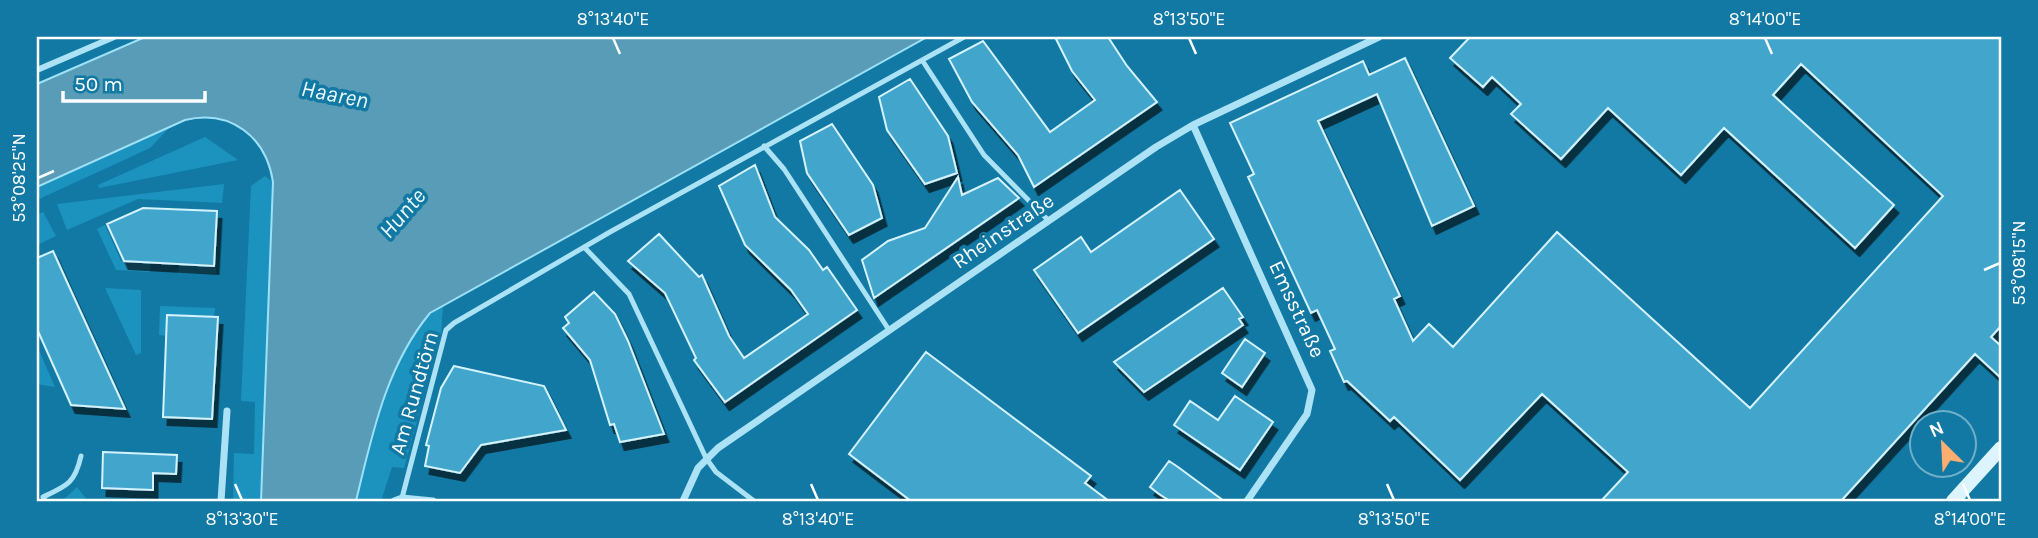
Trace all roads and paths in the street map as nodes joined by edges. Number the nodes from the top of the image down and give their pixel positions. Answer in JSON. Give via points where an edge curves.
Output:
{"nodes":[{"id":1,"x":114,"y":37,"type":"edge"},
{"id":2,"x":964,"y":37,"type":"edge"},
{"id":3,"x":1376,"y":38,"type":"edge"},
{"id":4,"x":922,"y":60,"type":"junction"},
{"id":5,"x":37,"y":70,"type":"edge"},
{"id":6,"x":1194,"y":125,"type":"junction"},
{"id":7,"x":764,"y":146,"type":"junction"},
{"id":8,"x":1049,"y":221,"type":"junction"},
{"id":9,"x":584,"y":247,"type":"junction"},
{"id":10,"x":889,"y":330,"type":"junction"},
{"id":11,"x":227,"y":411,"type":"dead end"},
{"id":12,"x":2001,"y":448,"type":"edge"},
{"id":13,"x":81,"y":456,"type":"dead end"},
{"id":14,"x":706,"y":458,"type":"junction"},
{"id":15,"x":398,"y":499,"type":"edge"},
{"id":16,"x":42,"y":500,"type":"edge"},
{"id":17,"x":221,"y":501,"type":"edge"},
{"id":18,"x":433,"y":501,"type":"edge"},
{"id":19,"x":683,"y":501,"type":"edge"},
{"id":20,"x":754,"y":501,"type":"edge"},
{"id":21,"x":1247,"y":501,"type":"edge"},
{"id":22,"x":1953,"y":501,"type":"edge"}],
"edges":[{"from":1,"to":5,"type":"street"},
{"from":2,"to":4,"type":"lane","name":"Am Rundtörn"},
{"from":3,"to":6,"type":"street","name":"Rheinstraße"},
{"from":4,"to":7,"type":"lane","name":"Am Rundtörn"},
{"from":4,"to":8,"type":"lane","via":[[984,155]]},
{"from":6,"to":8,"type":"street","name":"Rheinstraße"},
{"from":6,"to":21,"type":"street","name":"Emsstraße","via":[[1312,390],[1307,414]]},
{"from":7,"to":9,"type":"lane","name":"Am Rundtörn"},
{"from":7,"to":10,"type":"lane","via":[[784,169]]},
{"from":8,"to":10,"type":"street","name":"Rheinstraße"},
{"from":9,"to":14,"type":"lane","via":[[629,294]]},
{"from":9,"to":15,"type":"lane","name":"Am Rundtörn","via":[[446,330]]},
{"from":10,"to":14,"type":"street","name":"Rheinstraße"},
{"from":11,"to":17,"type":"street"},
{"from":12,"to":22,"type":"main road"},
{"from":13,"to":16,"type":"lane","via":[[77,475]]},
{"from":14,"to":19,"type":"street","name":"Rheinstraße"},
{"from":14,"to":20,"type":"lane","via":[[716,472]]},
{"from":15,"to":18,"type":"street"}]}
